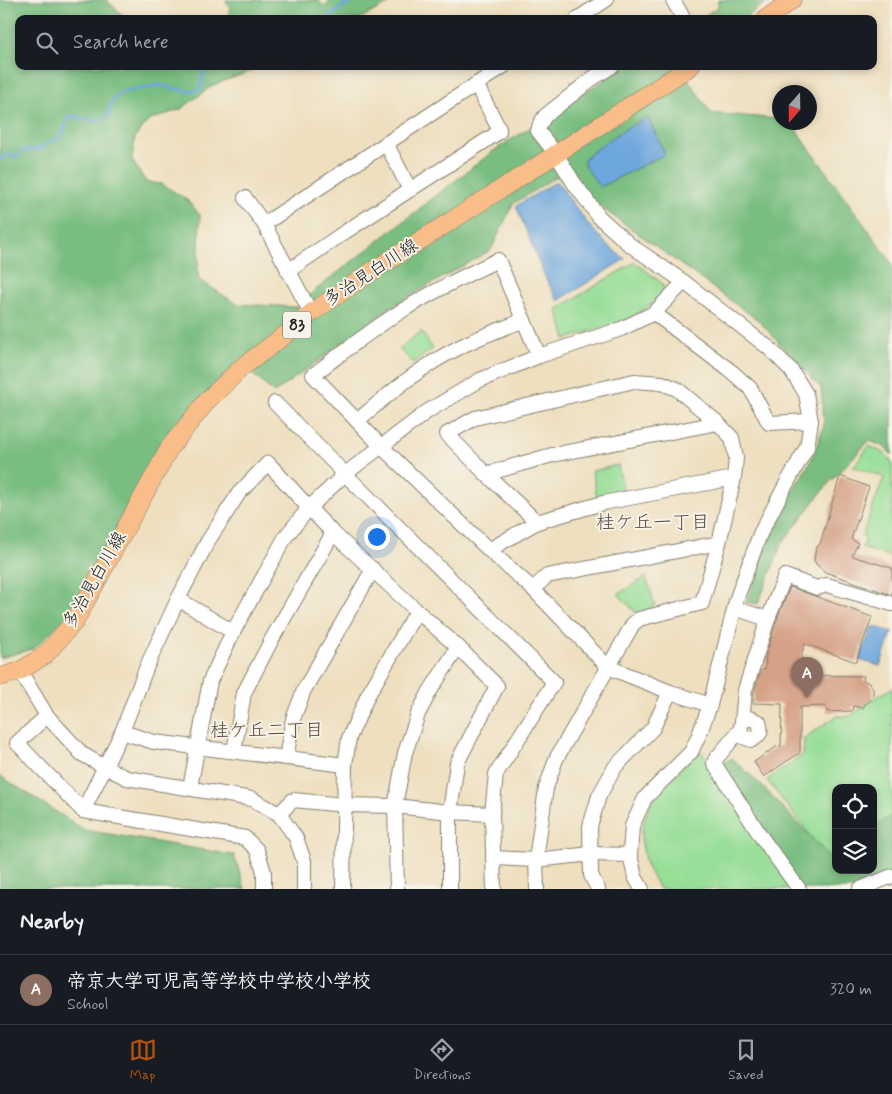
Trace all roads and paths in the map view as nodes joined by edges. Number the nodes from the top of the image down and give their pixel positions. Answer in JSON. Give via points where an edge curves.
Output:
{"nodes":[{"id":1,"x":606,"y":0,"type":"edge"},
{"id":2,"x":673,"y":0,"type":"edge"},
{"id":3,"x":792,"y":0,"type":"edge"},
{"id":4,"x":583,"y":15,"type":"edge"},
{"id":5,"x":681,"y":15,"type":"edge"},
{"id":6,"x":771,"y":15,"type":"edge"},
{"id":7,"x":498,"y":70,"type":"edge"},
{"id":8,"x":606,"y":70,"type":"edge"},
{"id":9,"x":685,"y":70,"type":"edge"},
{"id":10,"x":476,"y":84,"type":"junction"},
{"id":11,"x":386,"y":142,"type":"junction"},
{"id":12,"x":556,"y":154,"type":"junction"},
{"id":13,"x":410,"y":190,"type":"junction"},
{"id":14,"x":245,"y":198,"type":"dead end"},
{"id":15,"x":264,"y":224,"type":"junction"},
{"id":16,"x":288,"y":271,"type":"junction"},
{"id":17,"x":684,"y":282,"type":"junction"},
{"id":18,"x":311,"y":313,"type":"junction"},
{"id":19,"x":654,"y":313,"type":"junction"},
{"id":20,"x":524,"y":320,"type":"junction"},
{"id":21,"x":539,"y":356,"type":"junction"},
{"id":22,"x":275,"y":403,"type":"dead end"},
{"id":23,"x":357,"y":421,"type":"junction"},
{"id":24,"x":811,"y":421,"type":"junction"},
{"id":25,"x":718,"y":423,"type":"junction"},
{"id":26,"x":382,"y":446,"type":"junction"},
{"id":27,"x":345,"y":474,"type":"junction"},
{"id":28,"x":486,"y":474,"type":"junction"},
{"id":29,"x":734,"y":478,"type":"junction"},
{"id":30,"x":309,"y":508,"type":"junction"},
{"id":31,"x":536,"y":522,"type":"junction"},
{"id":32,"x":333,"y":533,"type":"junction"},
{"id":33,"x":719,"y":543,"type":"junction"},
{"id":34,"x":489,"y":550,"type":"junction"},
{"id":35,"x":373,"y":569,"type":"junction"},
{"id":36,"x":533,"y":589,"type":"junction"},
{"id":37,"x":178,"y":599,"type":"junction"},
{"id":38,"x":892,"y":604,"type":"edge"},
{"id":39,"x":734,"y":608,"type":"junction"},
{"id":40,"x":417,"y":611,"type":"junction"},
{"id":41,"x":768,"y":619,"type":"junction"},
{"id":42,"x":232,"y":632,"type":"junction"},
{"id":43,"x":458,"y":647,"type":"junction"},
{"id":44,"x":608,"y":667,"type":"junction"},
{"id":45,"x":20,"y":671,"type":"junction"},
{"id":46,"x":0,"y":677,"type":"edge"},
{"id":47,"x":670,"y":692,"type":"junction"},
{"id":48,"x":710,"y":705,"type":"junction"},
{"id":49,"x":48,"y":716,"type":"junction"},
{"id":50,"x":122,"y":732,"type":"junction"},
{"id":51,"x":198,"y":747,"type":"junction"},
{"id":52,"x":234,"y":751,"type":"junction"},
{"id":53,"x":286,"y":758,"type":"junction"},
{"id":54,"x":345,"y":765,"type":"junction"},
{"id":55,"x":105,"y":766,"type":"junction"},
{"id":56,"x":190,"y":788,"type":"junction"},
{"id":57,"x":344,"y":805,"type":"junction"},
{"id":58,"x":395,"y":806,"type":"junction"},
{"id":59,"x":83,"y":811,"type":"junction"},
{"id":60,"x":450,"y":812,"type":"junction"},
{"id":61,"x":279,"y":814,"type":"junction"},
{"id":62,"x":492,"y":814,"type":"junction"},
{"id":63,"x":591,"y":854,"type":"junction"},
{"id":64,"x":630,"y":855,"type":"junction"},
{"id":65,"x":493,"y":858,"type":"junction"},
{"id":66,"x":536,"y":860,"type":"junction"},
{"id":67,"x":892,"y":876,"type":"edge"},
{"id":68,"x":264,"y":889,"type":"edge"},
{"id":69,"x":304,"y":889,"type":"edge"},
{"id":70,"x":342,"y":889,"type":"edge"},
{"id":71,"x":397,"y":889,"type":"edge"},
{"id":72,"x":450,"y":889,"type":"edge"},
{"id":73,"x":494,"y":889,"type":"edge"},
{"id":74,"x":537,"y":889,"type":"edge"},
{"id":75,"x":598,"y":889,"type":"edge"},
{"id":76,"x":642,"y":889,"type":"edge"},
{"id":77,"x":799,"y":889,"type":"edge"},
{"id":78,"x":860,"y":889,"type":"edge"}],
"edges":[{"from":1,"to":4,"type":"street"},
{"from":2,"to":5,"type":"street"},
{"from":3,"to":6,"type":"main road"},
{"from":7,"to":10,"type":"street"},
{"from":8,"to":12,"type":"street","via":[[544,116],[538,131]]},
{"from":9,"to":12,"type":"main road","name":"多治見白川線","number":"83"},
{"from":10,"to":11,"type":"street"},
{"from":10,"to":13,"type":"street","via":[[499,132]]},
{"from":11,"to":13,"type":"street"},
{"from":11,"to":15,"type":"street"},
{"from":12,"to":17,"type":"street","via":[[599,217],[630,245]]},
{"from":12,"to":18,"type":"main road","name":"多治見白川線","number":"83"},
{"from":13,"to":16,"type":"street"},
{"from":14,"to":15,"type":"street"},
{"from":15,"to":16,"type":"street"},
{"from":16,"to":18,"type":"street"},
{"from":17,"to":19,"type":"street"},
{"from":17,"to":24,"type":"street","via":[[769,348],[791,370],[806,394]]},
{"from":18,"to":45,"type":"main road","name":"多治見白川線","number":"83","via":[[241,368],[170,447],[75,620],[45,655]]},
{"from":19,"to":21,"type":"street","via":[[621,329]]},
{"from":19,"to":24,"type":"street","via":[[750,388],[770,423]]},
{"from":20,"to":21,"type":"street"},
{"from":20,"to":23,"type":"street","via":[[460,346],[398,385]]},
{"from":20,"to":23,"type":"street","via":[[498,260],[442,286],[399,312],[313,375]]},
{"from":21,"to":26,"type":"street","via":[[480,380],[428,411]]},
{"from":22,"to":27,"type":"street"},
{"from":23,"to":26,"type":"street"},
{"from":24,"to":39,"type":"street","via":[[807,447],[760,534]]},
{"from":25,"to":28,"type":"street","via":[[552,455]]},
{"from":25,"to":28,"type":"street","via":[[677,390],[662,383],[634,381],[475,418],[446,434]]},
{"from":25,"to":29,"type":"street","via":[[732,438],[736,458]]},
{"from":26,"to":27,"type":"street"},
{"from":26,"to":34,"type":"street"},
{"from":27,"to":30,"type":"street"},
{"from":27,"to":62,"type":"street","via":[[554,682],[496,774]]},
{"from":28,"to":31,"type":"street"},
{"from":29,"to":31,"type":"street","via":[[603,503]]},
{"from":29,"to":33,"type":"street"},
{"from":30,"to":32,"type":"street"},
{"from":30,"to":37,"type":"street","via":[[268,463],[239,493],[208,541]]},
{"from":30,"to":42,"type":"street","via":[[286,536]]},
{"from":31,"to":34,"type":"street"},
{"from":32,"to":35,"type":"street"},
{"from":32,"to":52,"type":"street","via":[[244,693]]},
{"from":33,"to":36,"type":"street","via":[[547,576]]},
{"from":33,"to":44,"type":"street","via":[[702,603],[639,619]]},
{"from":34,"to":36,"type":"street"},
{"from":35,"to":40,"type":"street"},
{"from":35,"to":53,"type":"street","via":[[304,690],[293,719]]},
{"from":36,"to":44,"type":"street"},
{"from":37,"to":42,"type":"street"},
{"from":37,"to":50,"type":"street","via":[[147,666]]},
{"from":38,"to":41,"type":"street","via":[[827,585],[816,588],[785,576]]},
{"from":39,"to":41,"type":"street"},
{"from":39,"to":48,"type":"street"},
{"from":40,"to":43,"type":"street"},
{"from":40,"to":54,"type":"street","via":[[368,695],[349,738]]},
{"from":41,"to":77,"type":"street","via":[[745,690],[741,726],[714,763]]},
{"from":42,"to":51,"type":"street","via":[[210,681]]},
{"from":43,"to":58,"type":"street","via":[[418,714],[405,753]]},
{"from":43,"to":60,"type":"street","via":[[497,686],[457,763]]},
{"from":44,"to":47,"type":"street"},
{"from":44,"to":66,"type":"street","via":[[556,759],[546,788]]},
{"from":45,"to":46,"type":"main road","name":"多治見白川線","number":"83"},
{"from":45,"to":49,"type":"street"},
{"from":47,"to":48,"type":"street"},
{"from":47,"to":63,"type":"street","via":[[653,728],[615,767],[599,796],[590,826]]},
{"from":48,"to":64,"type":"street","via":[[691,752],[646,798],[632,826]]},
{"from":49,"to":55,"type":"street","via":[[82,754]]},
{"from":49,"to":59,"type":"street","via":[[17,743]]},
{"from":50,"to":51,"type":"street","via":[[154,742]]},
{"from":50,"to":55,"type":"street"},
{"from":51,"to":52,"type":"street"},
{"from":51,"to":56,"type":"street"},
{"from":52,"to":53,"type":"street"},
{"from":53,"to":54,"type":"street"},
{"from":54,"to":57,"type":"street"},
{"from":55,"to":56,"type":"street","via":[[127,778]]},
{"from":55,"to":59,"type":"street"},
{"from":56,"to":61,"type":"street","via":[[252,799]]},
{"from":57,"to":58,"type":"street"},
{"from":57,"to":61,"type":"street","via":[[293,800]]},
{"from":57,"to":70,"type":"street"},
{"from":58,"to":60,"type":"street"},
{"from":58,"to":71,"type":"street"},
{"from":59,"to":68,"type":"street","via":[[245,838],[257,850],[264,872]]},
{"from":60,"to":62,"type":"street"},
{"from":60,"to":72,"type":"street"},
{"from":61,"to":69,"type":"street","via":[[296,838],[304,861]]},
{"from":62,"to":65,"type":"street"},
{"from":63,"to":64,"type":"street"},
{"from":63,"to":66,"type":"street"},
{"from":63,"to":75,"type":"street","via":[[591,875]]},
{"from":64,"to":76,"type":"street","via":[[635,877]]},
{"from":65,"to":66,"type":"street"},
{"from":65,"to":73,"type":"street"},
{"from":66,"to":74,"type":"street"},
{"from":67,"to":78,"type":"street"}]}
